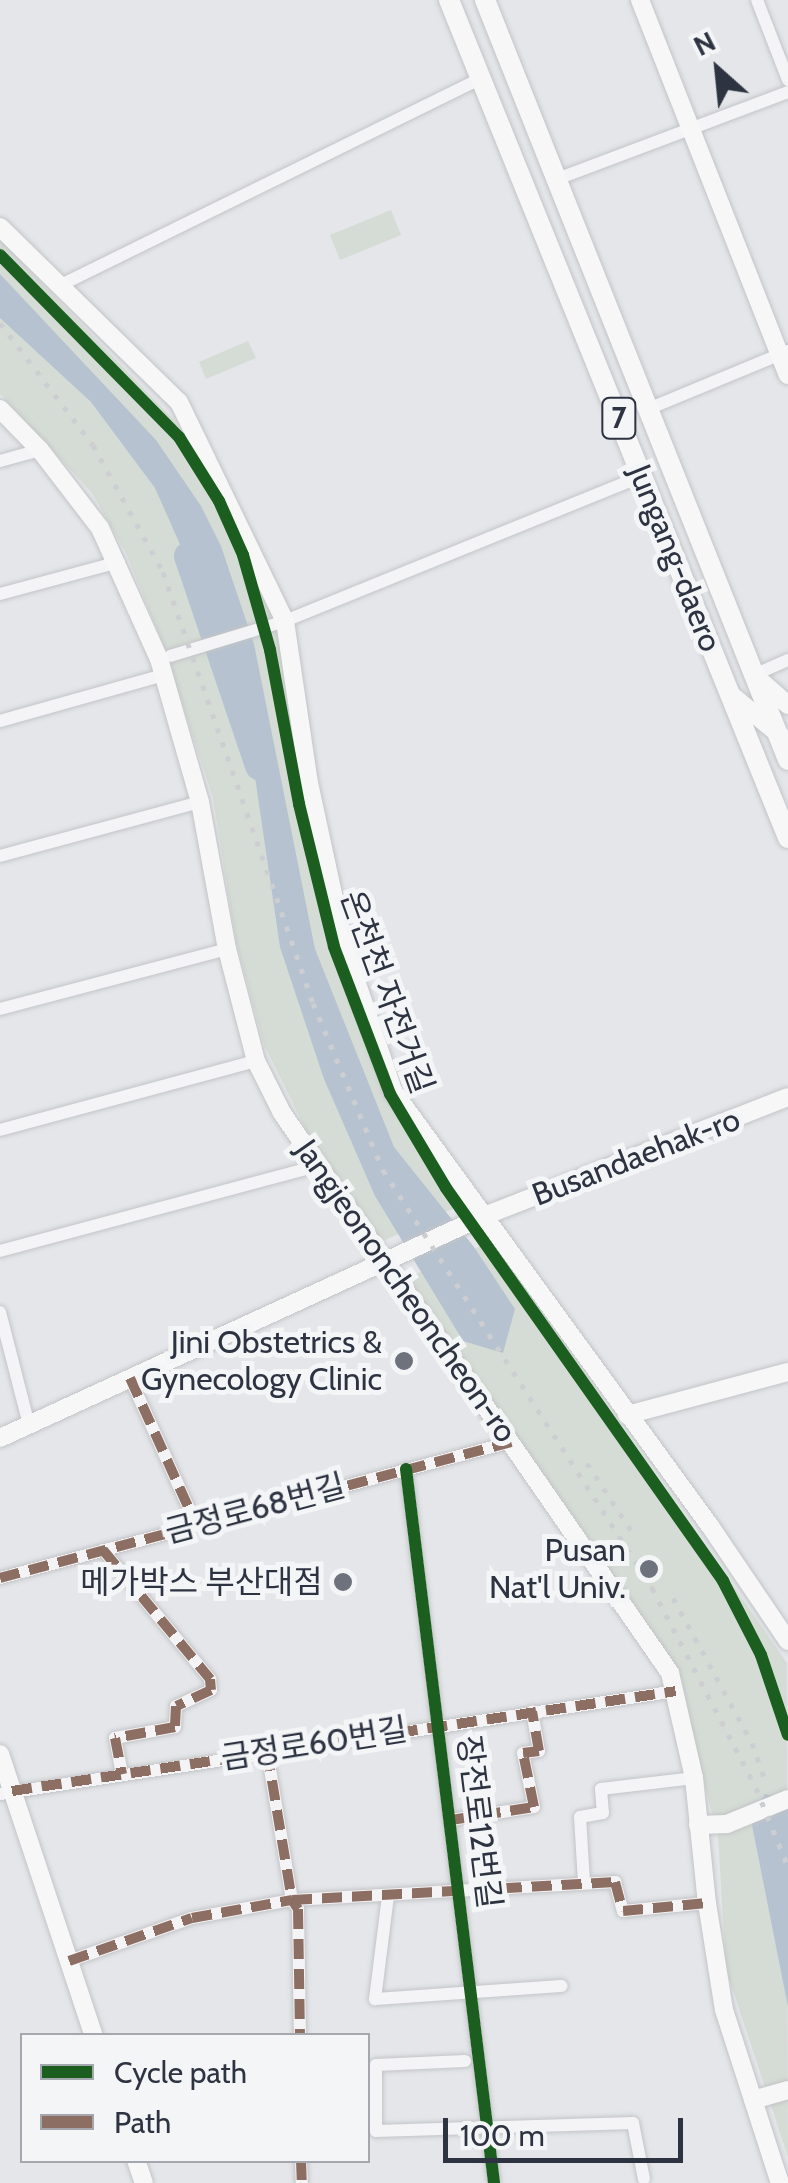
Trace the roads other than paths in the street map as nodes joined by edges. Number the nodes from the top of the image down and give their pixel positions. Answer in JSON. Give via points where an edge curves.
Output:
{"nodes":[{"id":1,"x":449,"y":0,"type":"edge"},
{"id":2,"x":485,"y":0,"type":"edge"},
{"id":3,"x":640,"y":0,"type":"edge"},
{"id":4,"x":757,"y":0,"type":"edge"},
{"id":5,"x":479,"y":78,"type":"junction"},
{"id":6,"x":788,"y":80,"type":"edge"},
{"id":7,"x":788,"y":92,"type":"edge"},
{"id":8,"x":691,"y":128,"type":"junction"},
{"id":9,"x":557,"y":179,"type":"junction"},
{"id":10,"x":0,"y":227,"type":"edge"},
{"id":11,"x":60,"y":285,"type":"junction"},
{"id":12,"x":784,"y":352,"type":"edge"},
{"id":13,"x":788,"y":374,"type":"edge"},
{"id":14,"x":0,"y":409,"type":"edge"},
{"id":15,"x":648,"y":410,"type":"junction"},
{"id":16,"x":40,"y":450,"type":"junction"},
{"id":17,"x":0,"y":462,"type":"edge"},
{"id":18,"x":642,"y":476,"type":"junction"},
{"id":19,"x":119,"y":562,"type":"junction"},
{"id":20,"x":0,"y":594,"type":"edge"},
{"id":21,"x":285,"y":621,"type":"junction"},
{"id":22,"x":788,"y":660,"type":"edge"},
{"id":23,"x":164,"y":663,"type":"junction"},
{"id":24,"x":754,"y":675,"type":"junction"},
{"id":25,"x":730,"y":694,"type":"junction"},
{"id":26,"x":788,"y":705,"type":"edge"},
{"id":27,"x":0,"y":721,"type":"edge"},
{"id":28,"x":783,"y":737,"type":"edge"},
{"id":29,"x":788,"y":760,"type":"edge"},
{"id":30,"x":200,"y":802,"type":"junction"},
{"id":31,"x":788,"y":838,"type":"edge"},
{"id":32,"x":0,"y":856,"type":"edge"},
{"id":33,"x":227,"y":950,"type":"junction"},
{"id":34,"x":0,"y":1009,"type":"edge"},
{"id":35,"x":256,"y":1061,"type":"junction"},
{"id":36,"x":788,"y":1097,"type":"edge"},
{"id":37,"x":0,"y":1130,"type":"edge"},
{"id":38,"x":317,"y":1166,"type":"junction"},
{"id":39,"x":484,"y":1216,"type":"junction"},
{"id":40,"x":0,"y":1251,"type":"edge"},
{"id":41,"x":383,"y":1260,"type":"junction"},
{"id":42,"x":0,"y":1312,"type":"edge"},
{"id":43,"x":788,"y":1372,"type":"edge"},
{"id":44,"x":130,"y":1378,"type":"junction"},
{"id":45,"x":626,"y":1415,"type":"junction"},
{"id":46,"x":29,"y":1425,"type":"junction"},
{"id":47,"x":0,"y":1438,"type":"edge"},
{"id":48,"x":511,"y":1442,"type":"junction"},
{"id":49,"x":406,"y":1469,"type":"junction"},
{"id":50,"x":196,"y":1524,"type":"junction"},
{"id":51,"x":103,"y":1550,"type":"junction"},
{"id":52,"x":0,"y":1578,"type":"edge"},
{"id":53,"x":788,"y":1641,"type":"edge"},
{"id":54,"x":676,"y":1691,"type":"junction"},
{"id":55,"x":532,"y":1712,"type":"junction"},
{"id":56,"x":439,"y":1724,"type":"junction"},
{"id":57,"x":267,"y":1751,"type":"junction"},
{"id":58,"x":0,"y":1754,"type":"edge"},
{"id":59,"x":122,"y":1774,"type":"junction"},
{"id":60,"x":694,"y":1778,"type":"junction"},
{"id":61,"x":6,"y":1792,"type":"edge"},
{"id":62,"x":788,"y":1800,"type":"edge"},
{"id":63,"x":451,"y":1820,"type":"junction"},
{"id":64,"x":698,"y":1825,"type":"junction"},
{"id":65,"x":584,"y":1882,"type":"junction"},
{"id":66,"x":461,"y":1892,"type":"junction"},
{"id":67,"x":388,"y":1896,"type":"junction"},
{"id":68,"x":292,"y":1900,"type":"junction"},
{"id":69,"x":707,"y":1903,"type":"junction"},
{"id":70,"x":69,"y":1961,"type":"junction"},
{"id":71,"x":562,"y":1986,"type":"dead end"},
{"id":72,"x":472,"y":1993,"type":"junction"},
{"id":73,"x":93,"y":2033,"type":"edge"},
{"id":74,"x":300,"y":2033,"type":"edge"},
{"id":75,"x":465,"y":2061,"type":"dead end"},
{"id":76,"x":770,"y":2095,"type":"edge"},
{"id":77,"x":488,"y":2130,"type":"junction"},
{"id":78,"x":644,"y":2179,"type":"dead end"},
{"id":79,"x":494,"y":2183,"type":"edge"},
{"id":80,"x":780,"y":2183,"type":"edge"}],
"edges":[{"from":1,"to":5,"type":"main road","name":"Jungang-daero","number":"7"},
{"from":2,"to":9,"type":"main road","name":"Jungang-daero","number":"7"},
{"from":3,"to":8,"type":"main road"},
{"from":4,"to":6,"type":"street"},
{"from":5,"to":11,"type":"street"},
{"from":5,"to":18,"type":"main road","name":"Jungang-daero","number":"7"},
{"from":7,"to":8,"type":"street"},
{"from":8,"to":9,"type":"street"},
{"from":8,"to":12,"type":"main road"},
{"from":9,"to":15,"type":"main road","name":"Jungang-daero","number":"7"},
{"from":10,"to":11,"type":"main road"},
{"from":11,"to":21,"type":"main road","via":[[183,407]]},
{"from":12,"to":13,"type":"main road"},
{"from":12,"to":15,"type":"street"},
{"from":14,"to":16,"type":"main road","name":"Jangjeononcheoncheon-ro"},
{"from":15,"to":24,"type":"main road","name":"Jungang-daero","number":"7"},
{"from":16,"to":17,"type":"street"},
{"from":16,"to":19,"type":"main road","name":"Jangjeononcheoncheon-ro"},
{"from":18,"to":21,"type":"street"},
{"from":18,"to":25,"type":"main road","name":"Jungang-daero","number":"7"},
{"from":19,"to":20,"type":"street"},
{"from":19,"to":23,"type":"main road","name":"Jangjeononcheoncheon-ro"},
{"from":21,"to":23,"type":"street"},
{"from":21,"to":39,"type":"main road","via":[[309,783],[365,1018],[392,1090]]},
{"from":22,"to":24,"type":"street"},
{"from":23,"to":27,"type":"street"},
{"from":23,"to":30,"type":"main road","name":"Jangjeononcheoncheon-ro"},
{"from":24,"to":26,"type":"main road"},
{"from":24,"to":28,"type":"main road","name":"Jungang-daero","number":"7"},
{"from":25,"to":28,"type":"main road"},
{"from":25,"to":31,"type":"main road","name":"Jungang-daero","number":"7"},
{"from":28,"to":29,"type":"main road","name":"Jungang-daero","number":"7"},
{"from":30,"to":32,"type":"street"},
{"from":30,"to":33,"type":"main road","name":"Jangjeononcheoncheon-ro"},
{"from":33,"to":34,"type":"street"},
{"from":33,"to":35,"type":"main road","name":"Jangjeononcheoncheon-ro"},
{"from":35,"to":37,"type":"street"},
{"from":35,"to":38,"type":"main road","name":"Jangjeononcheoncheon-ro"},
{"from":36,"to":39,"type":"main road","name":"Busandaehak-ro"},
{"from":38,"to":40,"type":"street"},
{"from":38,"to":41,"type":"main road","name":"Jangjeononcheoncheon-ro"},
{"from":39,"to":41,"type":"main road","name":"Busandaehak-ro"},
{"from":39,"to":45,"type":"main road"},
{"from":41,"to":44,"type":"main road"},
{"from":41,"to":48,"type":"main road","name":"Jangjeononcheoncheon-ro"},
{"from":42,"to":46,"type":"street"},
{"from":43,"to":45,"type":"main road"},
{"from":44,"to":46,"type":"main road"},
{"from":44,"to":50,"type":"street"},
{"from":45,"to":53,"type":"main road"},
{"from":46,"to":47,"type":"main road"},
{"from":48,"to":49,"type":"street","name":"금정로68번길"},
{"from":48,"to":54,"type":"main road","name":"Jangjeononcheoncheon-ro","via":[[608,1578]]},
{"from":49,"to":50,"type":"street","name":"금정로68번길"},
{"from":49,"to":56,"type":"street","name":"장전로12번길"},
{"from":50,"to":51,"type":"street","name":"금정로68번길"},
{"from":51,"to":52,"type":"street","name":"금정로68번길"},
{"from":51,"to":59,"type":"street","via":[[210,1679],[211,1690],[176,1706],[175,1728],[115,1738]]},
{"from":54,"to":55,"type":"street","name":"금정로60번길"},
{"from":54,"to":60,"type":"main road","name":"Jangjeononcheoncheon-ro"},
{"from":55,"to":56,"type":"street","name":"금정로60번길"},
{"from":55,"to":63,"type":"street","via":[[538,1751],[523,1754],[534,1807]]},
{"from":56,"to":57,"type":"street","name":"금정로60번길"},
{"from":56,"to":63,"type":"street","name":"장전로12번길"},
{"from":57,"to":59,"type":"street","name":"금정로60번길"},
{"from":57,"to":68,"type":"street"},
{"from":58,"to":61,"type":"main road"},
{"from":59,"to":61,"type":"street","name":"금정로60번길"},
{"from":60,"to":64,"type":"main road","name":"Jangjeononcheoncheon-ro"},
{"from":60,"to":65,"type":"street","via":[[601,1789],[603,1813],[580,1817]]},
{"from":61,"to":70,"type":"main road"},
{"from":62,"to":64,"type":"main road","via":[[726,1824]]},
{"from":63,"to":66,"type":"street","name":"장전로12번길"},
{"from":64,"to":69,"type":"main road","name":"Jangjeononcheoncheon-ro"},
{"from":65,"to":66,"type":"street"},
{"from":65,"to":69,"type":"street","via":[[615,1882],[623,1911]]},
{"from":66,"to":67,"type":"street"},
{"from":66,"to":72,"type":"street","name":"장전로12번길"},
{"from":67,"to":68,"type":"street"},
{"from":67,"to":72,"type":"street","via":[[375,1999]]},
{"from":68,"to":70,"type":"street","via":[[192,1918]]},
{"from":68,"to":74,"type":"street","via":[[298,1909]]},
{"from":69,"to":76,"type":"main road","name":"Jangjeononcheoncheon-ro","via":[[724,2010]]},
{"from":70,"to":73,"type":"main road"},
{"from":71,"to":72,"type":"street"},
{"from":72,"to":77,"type":"street","name":"장전로12번길"},
{"from":75,"to":77,"type":"street","via":[[376,2065],[376,2130]]},
{"from":76,"to":80,"type":"main road","name":"Jangjeononcheoncheon-ro"},
{"from":77,"to":78,"type":"street","via":[[633,2123]]},
{"from":77,"to":79,"type":"street","name":"장전로12번길"}]}
